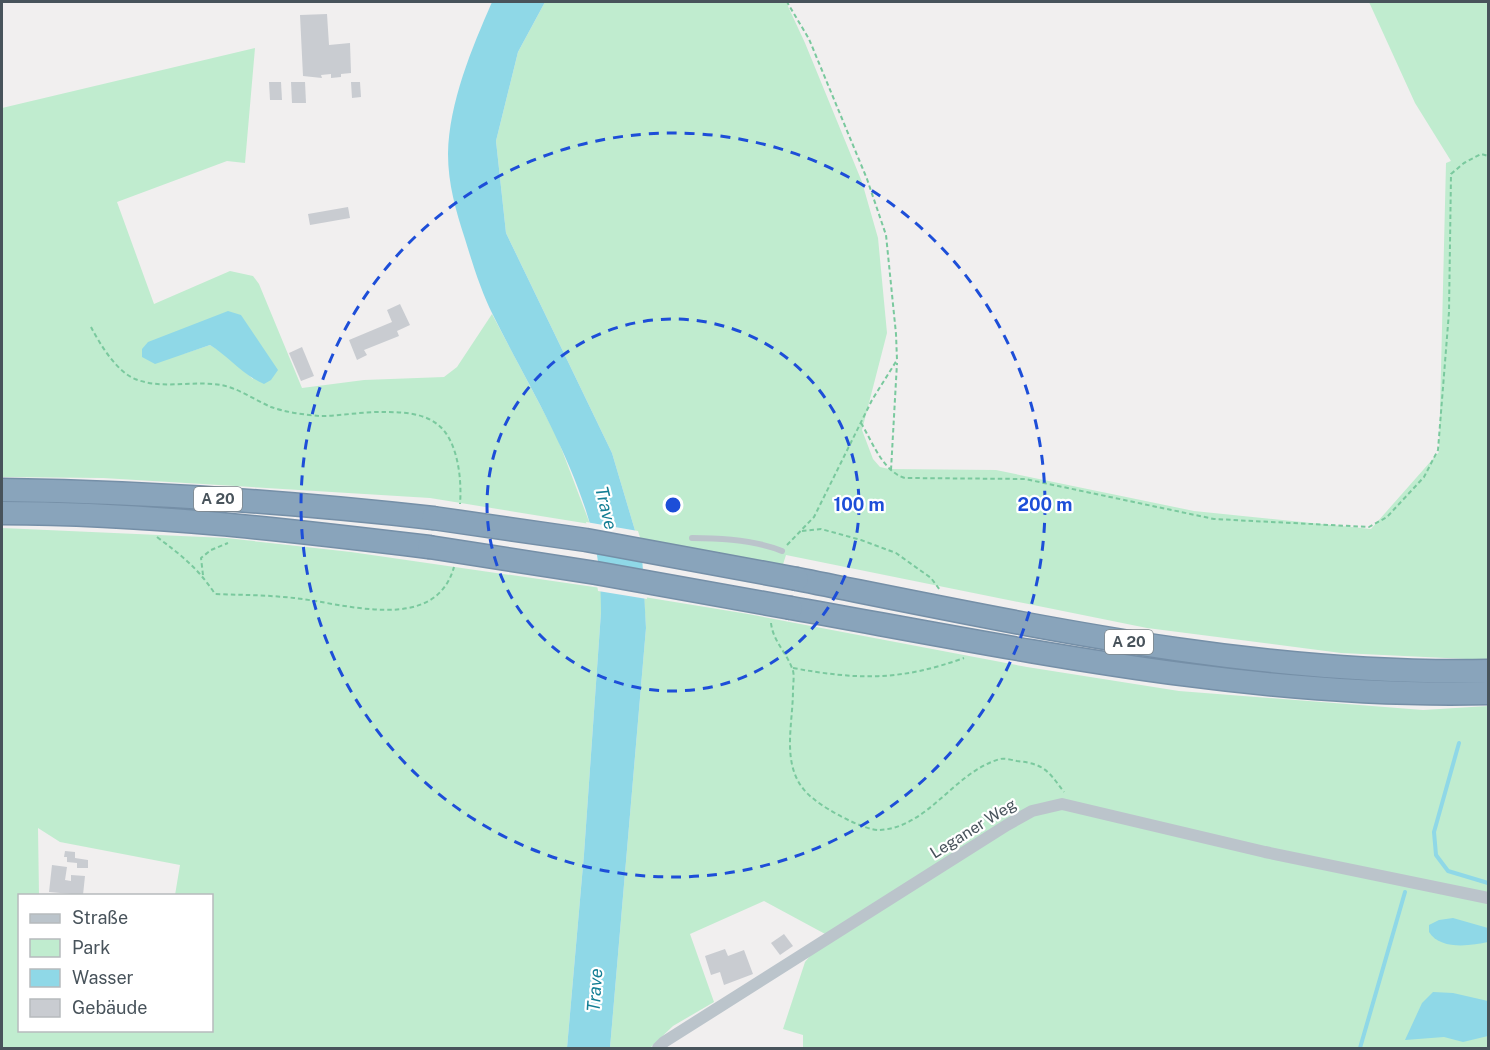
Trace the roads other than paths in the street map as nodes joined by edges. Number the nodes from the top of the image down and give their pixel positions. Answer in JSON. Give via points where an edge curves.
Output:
{"nodes":[{"id":1,"x":2,"y":490,"type":"edge"},
{"id":2,"x":2,"y":513,"type":"edge"},
{"id":3,"x":692,"y":538,"type":"dead end"},
{"id":4,"x":782,"y":551,"type":"road end"},
{"id":5,"x":1488,"y":671,"type":"edge"},
{"id":6,"x":1488,"y":693,"type":"edge"},
{"id":7,"x":1488,"y":898,"type":"edge"},
{"id":8,"x":658,"y":1048,"type":"edge"}],
"edges":[{"from":1,"to":5,"type":"highway","number":"A 20","bridge":true,"via":[[316,505],[433,518],[586,540],[1199,653],[1372,668]]},
{"from":2,"to":6,"type":"highway","number":"A 20","bridge":true,"via":[[217,524],[429,547],[596,573],[781,611],[1196,676],[1372,692]]},
{"from":3,"to":4,"type":"lane","via":[[767,545]]},
{"from":7,"to":8,"type":"street","name":"Leganer Weg","via":[[1265,852],[1062,804],[1032,811],[1007,825]]}]}
